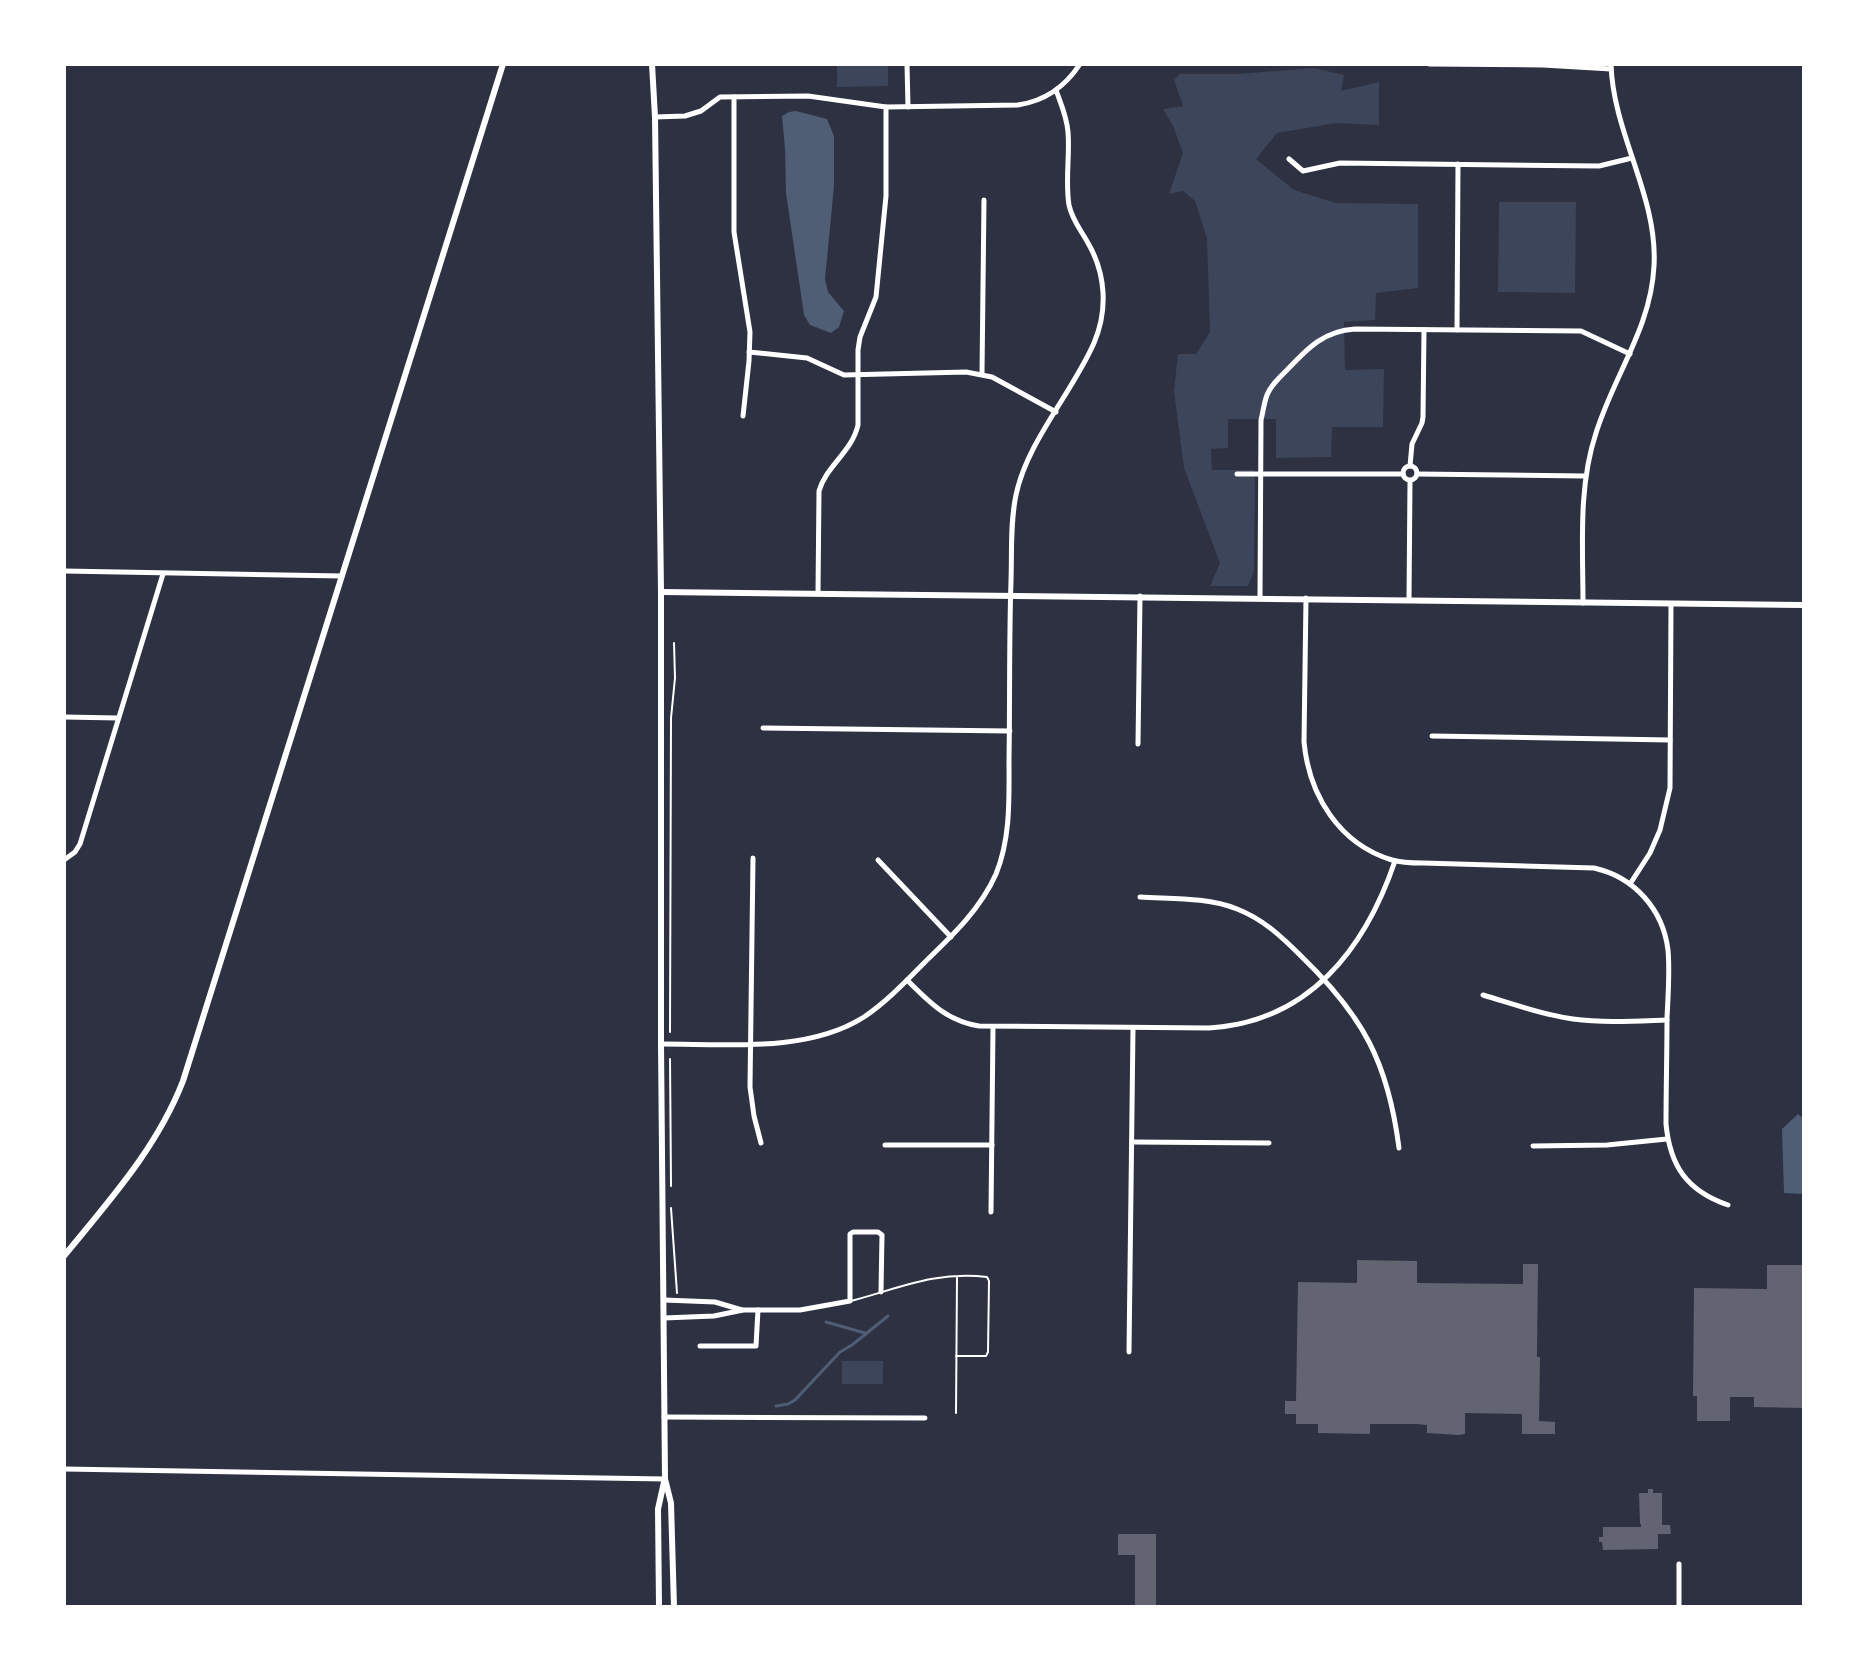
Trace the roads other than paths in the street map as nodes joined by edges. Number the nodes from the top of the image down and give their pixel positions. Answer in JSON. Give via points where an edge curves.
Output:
{"nodes":[{"id":1,"x":503,"y":64,"type":"edge"},
{"id":2,"x":652,"y":64,"type":"edge"},
{"id":3,"x":907,"y":64,"type":"edge"},
{"id":4,"x":1080,"y":64,"type":"edge"},
{"id":5,"x":1429,"y":64,"type":"edge"},
{"id":6,"x":1511,"y":64,"type":"edge"},
{"id":7,"x":1543,"y":65,"type":"edge"},
{"id":8,"x":1611,"y":66,"type":"edge"},
{"id":9,"x":1056,"y":90,"type":"junction"},
{"id":10,"x":734,"y":97,"type":"junction"},
{"id":11,"x":886,"y":107,"type":"junction"},
{"id":12,"x":908,"y":107,"type":"junction"},
{"id":13,"x":655,"y":117,"type":"junction"},
{"id":14,"x":1632,"y":158,"type":"junction"},
{"id":15,"x":1289,"y":159,"type":"dead end"},
{"id":16,"x":1458,"y":164,"type":"junction"},
{"id":17,"x":984,"y":200,"type":"dead end"},
{"id":18,"x":1424,"y":330,"type":"junction"},
{"id":19,"x":1457,"y":330,"type":"junction"},
{"id":20,"x":749,"y":352,"type":"junction"},
{"id":21,"x":1630,"y":354,"type":"junction"},
{"id":22,"x":982,"y":374,"type":"junction"},
{"id":23,"x":857,"y":375,"type":"junction"},
{"id":24,"x":1056,"y":412,"type":"junction"},
{"id":25,"x":743,"y":416,"type":"dead end"},
{"id":26,"x":1410,"y":466,"type":"junction"},
{"id":27,"x":1237,"y":474,"type":"dead end"},
{"id":28,"x":1261,"y":474,"type":"junction"},
{"id":29,"x":1403,"y":474,"type":"junction"},
{"id":30,"x":1417,"y":474,"type":"junction"},
{"id":31,"x":1585,"y":476,"type":"junction"},
{"id":32,"x":1410,"y":481,"type":"junction"},
{"id":33,"x":64,"y":571,"type":"edge"},
{"id":34,"x":163,"y":574,"type":"junction"},
{"id":35,"x":342,"y":576,"type":"junction"},
{"id":36,"x":661,"y":592,"type":"junction"},
{"id":37,"x":818,"y":593,"type":"junction"},
{"id":38,"x":1011,"y":595,"type":"junction"},
{"id":39,"x":1140,"y":596,"type":"junction"},
{"id":40,"x":1260,"y":598,"type":"junction"},
{"id":41,"x":1306,"y":598,"type":"junction"},
{"id":42,"x":1409,"y":600,"type":"junction"},
{"id":43,"x":1583,"y":603,"type":"junction"},
{"id":44,"x":1671,"y":604,"type":"junction"},
{"id":45,"x":1804,"y":605,"type":"edge"},
{"id":46,"x":64,"y":717,"type":"edge"},
{"id":47,"x":118,"y":718,"type":"junction"},
{"id":48,"x":763,"y":728,"type":"dead end"},
{"id":49,"x":1010,"y":731,"type":"junction"},
{"id":50,"x":1432,"y":736,"type":"dead end"},
{"id":51,"x":1670,"y":740,"type":"junction"},
{"id":52,"x":1138,"y":744,"type":"dead end"},
{"id":53,"x":753,"y":858,"type":"dead end"},
{"id":54,"x":64,"y":860,"type":"edge"},
{"id":55,"x":878,"y":860,"type":"dead end"},
{"id":56,"x":1395,"y":861,"type":"junction"},
{"id":57,"x":1630,"y":884,"type":"junction"},
{"id":58,"x":1140,"y":897,"type":"dead end"},
{"id":59,"x":951,"y":937,"type":"junction"},
{"id":60,"x":1324,"y":978,"type":"junction"},
{"id":61,"x":907,"y":980,"type":"junction"},
{"id":62,"x":1483,"y":995,"type":"dead end"},
{"id":63,"x":1667,"y":1020,"type":"junction"},
{"id":64,"x":993,"y":1027,"type":"junction"},
{"id":65,"x":1133,"y":1028,"type":"junction"},
{"id":66,"x":661,"y":1044,"type":"junction"},
{"id":67,"x":751,"y":1044,"type":"junction"},
{"id":68,"x":1667,"y":1139,"type":"junction"},
{"id":69,"x":1132,"y":1142,"type":"junction"},
{"id":70,"x":761,"y":1143,"type":"dead end"},
{"id":71,"x":1269,"y":1143,"type":"dead end"},
{"id":72,"x":885,"y":1145,"type":"dead end"},
{"id":73,"x":992,"y":1145,"type":"junction"},
{"id":74,"x":1533,"y":1146,"type":"dead end"},
{"id":75,"x":1399,"y":1148,"type":"dead end"},
{"id":76,"x":1728,"y":1205,"type":"dead end"},
{"id":77,"x":991,"y":1212,"type":"dead end"},
{"id":78,"x":64,"y":1256,"type":"edge"},
{"id":79,"x":957,"y":1276,"type":"junction"},
{"id":80,"x":881,"y":1292,"type":"junction"},
{"id":81,"x":664,"y":1300,"type":"junction"},
{"id":82,"x":850,"y":1301,"type":"junction"},
{"id":83,"x":743,"y":1310,"type":"junction"},
{"id":84,"x":758,"y":1310,"type":"junction"},
{"id":85,"x":664,"y":1318,"type":"junction"},
{"id":86,"x":700,"y":1346,"type":"dead end"},
{"id":87,"x":1129,"y":1352,"type":"dead end"},
{"id":88,"x":956,"y":1356,"type":"junction"},
{"id":89,"x":956,"y":1413,"type":"dead end"},
{"id":90,"x":664,"y":1417,"type":"junction"},
{"id":91,"x":925,"y":1418,"type":"dead end"},
{"id":92,"x":64,"y":1469,"type":"edge"},
{"id":93,"x":665,"y":1479,"type":"junction"},
{"id":94,"x":1679,"y":1564,"type":"dead end"},
{"id":95,"x":659,"y":1607,"type":"edge"},
{"id":96,"x":674,"y":1607,"type":"edge"},
{"id":97,"x":1679,"y":1607,"type":"edge"}],
"edges":[{"from":1,"to":35,"type":"main road"},
{"from":2,"to":13,"type":"main road"},
{"from":3,"to":12,"type":"street"},
{"from":4,"to":9,"type":"street"},
{"from":5,"to":6,"type":"street"},
{"from":6,"to":7,"type":"street"},
{"from":7,"to":8,"type":"street"},
{"from":8,"to":14,"type":"street"},
{"from":9,"to":12,"type":"street","via":[[1022,104]]},
{"from":9,"to":24,"type":"street","via":[[1068,133],[1069,208],[1096,259],[1104,292],[1093,345]]},
{"from":10,"to":11,"type":"street","via":[[808,96]]},
{"from":10,"to":13,"type":"street","via":[[720,97],[685,116]]},
{"from":10,"to":20,"type":"street","via":[[734,232]]},
{"from":11,"to":12,"type":"street"},
{"from":11,"to":23,"type":"street","via":[[886,196],[876,297],[860,337]]},
{"from":13,"to":36,"type":"main road"},
{"from":14,"to":16,"type":"street","via":[[1594,166]]},
{"from":14,"to":21,"type":"street","via":[[1655,250],[1650,299]]},
{"from":15,"to":16,"type":"street","via":[[1303,171],[1340,163]]},
{"from":16,"to":19,"type":"street"},
{"from":17,"to":22,"type":"street"},
{"from":18,"to":19,"type":"street"},
{"from":18,"to":26,"type":"street","via":[[1423,417]]},
{"from":18,"to":28,"type":"street","via":[[1346,330],[1312,344],[1276,381],[1264,405]]},
{"from":19,"to":21,"type":"street","via":[[1581,331]]},
{"from":20,"to":23,"type":"street","via":[[807,358],[840,374]]},
{"from":20,"to":25,"type":"street"},
{"from":21,"to":31,"type":"street","via":[[1595,435]]},
{"from":22,"to":23,"type":"street"},
{"from":22,"to":24,"type":"street"},
{"from":23,"to":37,"type":"street","via":[[856,435],[819,491]]},
{"from":24,"to":38,"type":"street","via":[[1018,484]]},
{"from":26,"to":29,"type":"street"},
{"from":26,"to":30,"type":"street"},
{"from":27,"to":28,"type":"street"},
{"from":28,"to":29,"type":"street"},
{"from":28,"to":40,"type":"street"},
{"from":29,"to":32,"type":"street"},
{"from":30,"to":31,"type":"street"},
{"from":30,"to":32,"type":"street"},
{"from":31,"to":43,"type":"street"},
{"from":32,"to":42,"type":"street"},
{"from":33,"to":34,"type":"street"},
{"from":34,"to":35,"type":"street"},
{"from":34,"to":47,"type":"street"},
{"from":35,"to":78,"type":"main road","via":[[179,1092],[148,1151]]},
{"from":36,"to":37,"type":"main road"},
{"from":36,"to":66,"type":"main road"},
{"from":37,"to":38,"type":"main road"},
{"from":38,"to":39,"type":"main road"},
{"from":38,"to":49,"type":"street"},
{"from":39,"to":40,"type":"main road"},
{"from":39,"to":52,"type":"street"},
{"from":40,"to":41,"type":"main road"},
{"from":41,"to":42,"type":"main road"},
{"from":41,"to":56,"type":"street","via":[[1304,742],[1309,775],[1319,799],[1344,832]]},
{"from":42,"to":43,"type":"main road"},
{"from":43,"to":44,"type":"main road"},
{"from":44,"to":45,"type":"main road"},
{"from":44,"to":51,"type":"street"},
{"from":46,"to":47,"type":"street"},
{"from":47,"to":54,"type":"street","via":[[80,844]]},
{"from":48,"to":49,"type":"street"},
{"from":49,"to":59,"type":"street","via":[[1009,814],[1001,859],[979,904]]},
{"from":50,"to":51,"type":"street"},
{"from":51,"to":57,"type":"street","via":[[1670,788],[1660,830]]},
{"from":53,"to":67,"type":"street"},
{"from":55,"to":59,"type":"street"},
{"from":56,"to":57,"type":"street","via":[[1583,866]]},
{"from":56,"to":60,"type":"street","via":[[1359,936]]},
{"from":57,"to":63,"type":"street","via":[[1655,911],[1667,942]]},
{"from":58,"to":60,"type":"street","via":[[1211,902],[1244,911],[1284,939]]},
{"from":59,"to":61,"type":"street"},
{"from":60,"to":65,"type":"street","via":[[1289,1007],[1254,1021],[1217,1028]]},
{"from":60,"to":75,"type":"street","via":[[1373,1047],[1394,1110]]},
{"from":61,"to":64,"type":"street","via":[[947,1016]]},
{"from":61,"to":67,"type":"street","via":[[879,1006],[840,1030],[808,1040]]},
{"from":62,"to":63,"type":"street","via":[[1571,1019]]},
{"from":63,"to":68,"type":"street"},
{"from":64,"to":65,"type":"street"},
{"from":64,"to":73,"type":"street"},
{"from":65,"to":69,"type":"street"},
{"from":66,"to":67,"type":"street"},
{"from":66,"to":81,"type":"main road"},
{"from":67,"to":70,"type":"street","via":[[750,1087]]},
{"from":68,"to":74,"type":"street"},
{"from":68,"to":76,"type":"street","via":[[1689,1182]]},
{"from":69,"to":71,"type":"street"},
{"from":69,"to":87,"type":"street"},
{"from":72,"to":73,"type":"street"},
{"from":73,"to":77,"type":"street"},
{"from":79,"to":80,"type":"lane"},
{"from":79,"to":88,"type":"lane"},
{"from":79,"to":88,"type":"lane","via":[[989,1278],[988,1352]]},
{"from":80,"to":82,"type":"lane"},
{"from":80,"to":82,"type":"street","via":[[881,1233],[853,1232]]},
{"from":81,"to":83,"type":"street","via":[[715,1302]]},
{"from":81,"to":85,"type":"main road"},
{"from":82,"to":84,"type":"street","via":[[800,1310]]},
{"from":83,"to":84,"type":"street"},
{"from":83,"to":85,"type":"street"},
{"from":84,"to":86,"type":"street","via":[[756,1346]]},
{"from":85,"to":90,"type":"main road"},
{"from":88,"to":89,"type":"lane"},
{"from":90,"to":91,"type":"street"},
{"from":90,"to":93,"type":"main road"},
{"from":92,"to":93,"type":"street"},
{"from":93,"to":95,"type":"main road","via":[[658,1509]]},
{"from":93,"to":96,"type":"main road","via":[[671,1503]]},
{"from":94,"to":97,"type":"street"}]}
